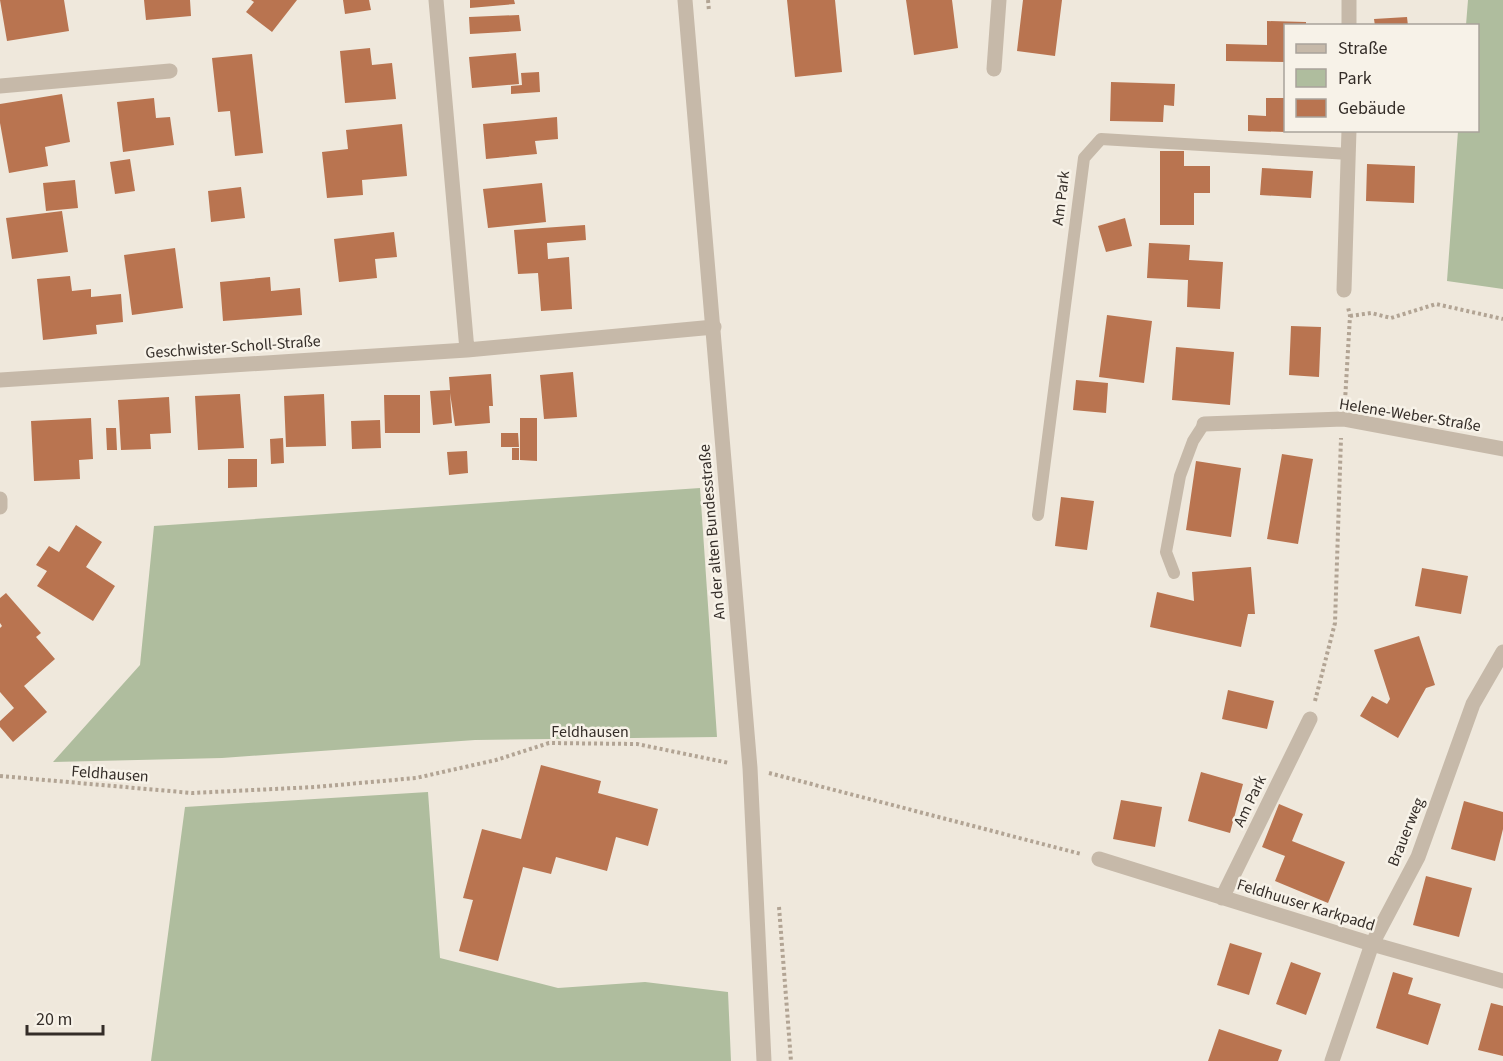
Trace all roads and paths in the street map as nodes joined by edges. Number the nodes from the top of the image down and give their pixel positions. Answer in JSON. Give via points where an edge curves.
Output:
{"nodes":[{"id":1,"x":436,"y":0,"type":"edge"},
{"id":2,"x":685,"y":0,"type":"edge"},
{"id":3,"x":999,"y":0,"type":"edge"},
{"id":4,"x":1350,"y":0,"type":"edge"},
{"id":5,"x":1349,"y":24,"type":"edge"},
{"id":6,"x":994,"y":69,"type":"dead end"},
{"id":7,"x":170,"y":71,"type":"dead end"},
{"id":8,"x":0,"y":86,"type":"edge"},
{"id":9,"x":1349,"y":132,"type":"edge"},
{"id":10,"x":1349,"y":154,"type":"junction"},
{"id":11,"x":1344,"y":290,"type":"joint"},
{"id":12,"x":1350,"y":316,"type":"junction"},
{"id":13,"x":1503,"y":319,"type":"edge"},
{"id":14,"x":714,"y":327,"type":"junction"},
{"id":15,"x":467,"y":350,"type":"junction"},
{"id":16,"x":0,"y":380,"type":"edge"},
{"id":17,"x":1343,"y":419,"type":"junction"},
{"id":18,"x":1204,"y":424,"type":"joint"},
{"id":19,"x":1503,"y":448,"type":"edge"},
{"id":20,"x":0,"y":499,"type":"edge"},
{"id":21,"x":0,"y":507,"type":"edge"},
{"id":22,"x":1038,"y":515,"type":"dead end"},
{"id":23,"x":1174,"y":573,"type":"dead end"},
{"id":24,"x":1503,"y":652,"type":"edge"},
{"id":25,"x":1310,"y":719,"type":"joint"},
{"id":26,"x":750,"y":768,"type":"junction"},
{"id":27,"x":0,"y":776,"type":"edge"},
{"id":28,"x":1100,"y":859,"type":"joint"},
{"id":29,"x":1222,"y":898,"type":"junction"},
{"id":30,"x":1372,"y":944,"type":"junction"},
{"id":31,"x":1503,"y":981,"type":"edge"},
{"id":32,"x":764,"y":1061,"type":"edge"},
{"id":33,"x":1332,"y":1061,"type":"edge"}],
"edges":[{"from":1,"to":15,"type":"street"},
{"from":2,"to":14,"type":"street","name":"An der alten Bundesstraße"},
{"from":3,"to":6,"type":"street"},
{"from":4,"to":5,"type":"street"},
{"from":7,"to":8,"type":"street"},
{"from":9,"to":10,"type":"street"},
{"from":10,"to":11,"type":"street"},
{"from":10,"to":22,"type":"lane","name":"Am Park","via":[[1101,139],[1084,158]]},
{"from":11,"to":12,"type":"path"},
{"from":12,"to":13,"type":"path","via":[[1371,313],[1391,318],[1436,304]]},
{"from":12,"to":17,"type":"path"},
{"from":14,"to":15,"type":"street","name":"Geschwister-Scholl-Straße"},
{"from":14,"to":26,"type":"street","name":"An der alten Bundesstraße"},
{"from":15,"to":16,"type":"street","name":"Geschwister-Scholl-Straße"},
{"from":17,"to":18,"type":"street","name":"Helene-Weber-Straße"},
{"from":17,"to":19,"type":"street","name":"Helene-Weber-Straße"},
{"from":17,"to":25,"type":"path","via":[[1335,623]]},
{"from":18,"to":23,"type":"lane","via":[[1180,476],[1166,552]]},
{"from":20,"to":21,"type":"street"},
{"from":24,"to":30,"type":"street","name":"Brauerweg","via":[[1473,704],[1418,857]]},
{"from":25,"to":29,"type":"street","name":"Am Park"},
{"from":26,"to":27,"type":"path","name":"Feldhausen","via":[[637,744],[549,743],[416,778],[315,787],[192,793]]},
{"from":26,"to":28,"type":"path","name":"Feldhausen"},
{"from":26,"to":32,"type":"street","name":"An der alten Bundesstraße"},
{"from":28,"to":29,"type":"street","name":"Feldhuuser Karkpadd"},
{"from":29,"to":30,"type":"street","name":"Feldhuuser Karkpadd"},
{"from":30,"to":31,"type":"street","name":"Feldhuuser Karkpadd"},
{"from":30,"to":33,"type":"street","name":"Brauerweg"}]}
